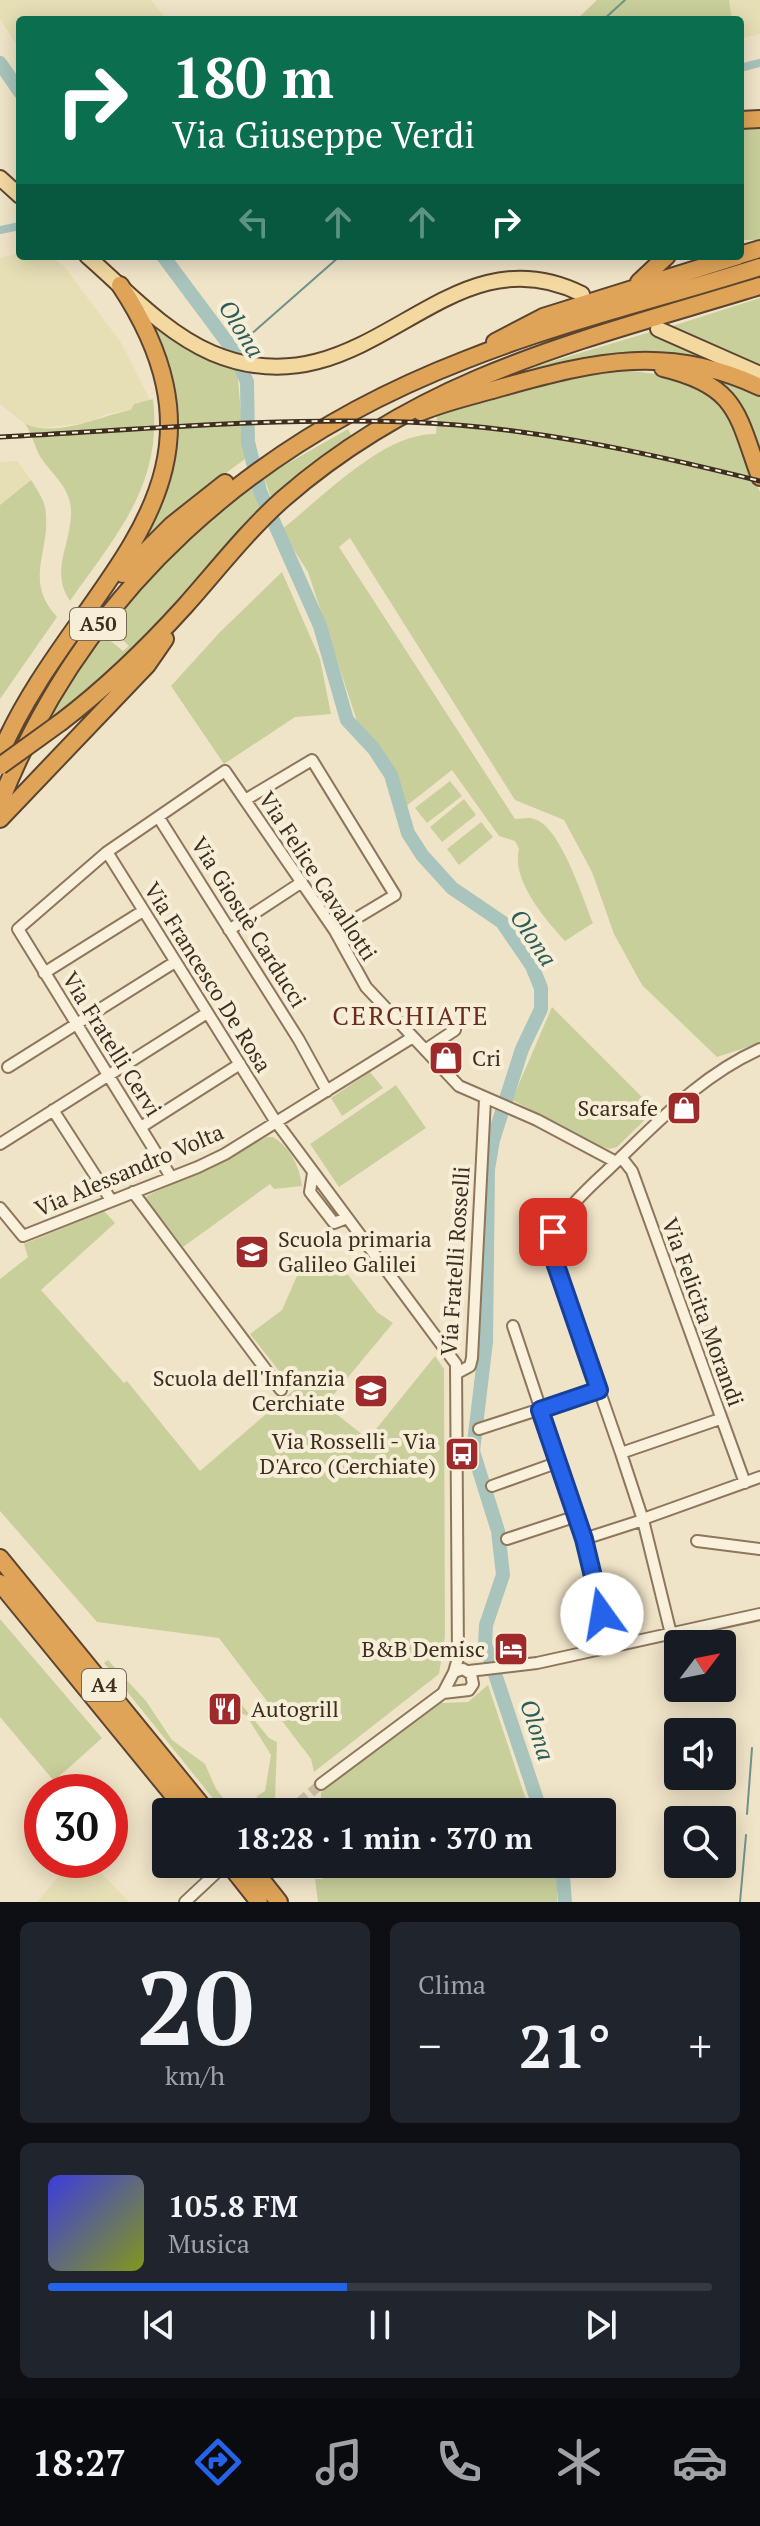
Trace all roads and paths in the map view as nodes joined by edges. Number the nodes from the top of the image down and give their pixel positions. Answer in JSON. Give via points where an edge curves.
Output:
{"nodes":[{"id":1,"x":0,"y":178,"type":"edge"},
{"id":2,"x":16,"y":192,"type":"edge"},
{"id":3,"x":92,"y":260,"type":"edge"},
{"id":4,"x":663,"y":260,"type":"edge"},
{"id":5,"x":726,"y":260,"type":"edge"},
{"id":6,"x":760,"y":267,"type":"edge"},
{"id":7,"x":120,"y":285,"type":"junction"},
{"id":8,"x":760,"y":286,"type":"edge"},
{"id":9,"x":582,"y":294,"type":"dead end"},
{"id":10,"x":610,"y":296,"type":"junction"},
{"id":11,"x":658,"y":329,"type":"dead end"},
{"id":12,"x":675,"y":337,"type":"junction"},
{"id":13,"x":467,"y":359,"type":"junction"},
{"id":14,"x":627,"y":359,"type":"junction"},
{"id":15,"x":760,"y":374,"type":"edge"},
{"id":16,"x":760,"y":384,"type":"edge"},
{"id":17,"x":364,"y":437,"type":"junction"},
{"id":18,"x":243,"y":476,"type":"junction"},
{"id":19,"x":760,"y":477,"type":"edge"},
{"id":20,"x":200,"y":588,"type":"junction"},
{"id":21,"x":76,"y":625,"type":"junction"},
{"id":22,"x":0,"y":754,"type":"edge"},
{"id":23,"x":0,"y":766,"type":"edge"},
{"id":24,"x":245,"y":800,"type":"junction"},
{"id":25,"x":0,"y":803,"type":"edge"},
{"id":26,"x":159,"y":818,"type":"junction"},
{"id":27,"x":0,"y":819,"type":"edge"},
{"id":28,"x":107,"y":852,"type":"junction"},
{"id":29,"x":302,"y":882,"type":"junction"},
{"id":30,"x":143,"y":911,"type":"junction"},
{"id":31,"x":229,"y":930,"type":"junction"},
{"id":32,"x":335,"y":931,"type":"junction"},
{"id":33,"x":175,"y":962,"type":"junction"},
{"id":34,"x":44,"y":973,"type":"junction"},
{"id":35,"x":207,"y":1013,"type":"junction"},
{"id":36,"x":75,"y":1025,"type":"junction"},
{"id":37,"x":455,"y":1030,"type":"dead end"},
{"id":38,"x":413,"y":1037,"type":"junction"},
{"id":39,"x":760,"y":1049,"type":"edge"},
{"id":40,"x":425,"y":1050,"type":"junction"},
{"id":41,"x":240,"y":1064,"type":"junction"},
{"id":42,"x":8,"y":1067,"type":"dead end"},
{"id":43,"x":107,"y":1075,"type":"junction"},
{"id":44,"x":327,"y":1091,"type":"junction"},
{"id":45,"x":485,"y":1099,"type":"junction"},
{"id":46,"x":53,"y":1110,"type":"junction"},
{"id":47,"x":277,"y":1122,"type":"junction"},
{"id":48,"x":141,"y":1127,"type":"junction"},
{"id":49,"x":0,"y":1144,"type":"edge"},
{"id":50,"x":618,"y":1159,"type":"junction"},
{"id":51,"x":171,"y":1177,"type":"junction"},
{"id":52,"x":133,"y":1192,"type":"junction"},
{"id":53,"x":111,"y":1200,"type":"junction"},
{"id":54,"x":0,"y":1208,"type":"edge"},
{"id":55,"x":513,"y":1326,"type":"dead end"},
{"id":56,"x":457,"y":1373,"type":"junction"},
{"id":57,"x":281,"y":1390,"type":"dead end"},
{"id":58,"x":599,"y":1390,"type":"junction"},
{"id":59,"x":540,"y":1410,"type":"junction"},
{"id":60,"x":720,"y":1419,"type":"junction"},
{"id":61,"x":479,"y":1429,"type":"dead end"},
{"id":62,"x":621,"y":1453,"type":"junction"},
{"id":63,"x":559,"y":1462,"type":"junction"},
{"id":64,"x":759,"y":1477,"type":"edge"},
{"id":65,"x":745,"y":1483,"type":"junction"},
{"id":66,"x":492,"y":1486,"type":"dead end"},
{"id":67,"x":577,"y":1516,"type":"junction"},
{"id":68,"x":643,"y":1519,"type":"junction"},
{"id":69,"x":507,"y":1539,"type":"dead end"},
{"id":70,"x":584,"y":1539,"type":"junction"},
{"id":71,"x":697,"y":1541,"type":"dead end"},
{"id":72,"x":760,"y":1549,"type":"edge"},
{"id":73,"x":0,"y":1558,"type":"edge"},
{"id":74,"x":0,"y":1583,"type":"edge"},
{"id":75,"x":760,"y":1614,"type":"edge"},
{"id":76,"x":670,"y":1630,"type":"edge"},
{"id":77,"x":689,"y":1630,"type":"edge"},
{"id":78,"x":664,"y":1635,"type":"edge"},
{"id":79,"x":610,"y":1647,"type":"junction"},
{"id":80,"x":461,"y":1678,"type":"junction"},
{"id":81,"x":321,"y":1784,"type":"tunnel mouth"},
{"id":82,"x":176,"y":1798,"type":"edge"},
{"id":83,"x":196,"y":1798,"type":"edge"},
{"id":84,"x":211,"y":1878,"type":"edge"},
{"id":85,"x":233,"y":1878,"type":"edge"},
{"id":86,"x":260,"y":1878,"type":"edge"},
{"id":87,"x":185,"y":1902,"type":"edge"},
{"id":88,"x":259,"y":1902,"type":"edge"},
{"id":89,"x":279,"y":1902,"type":"edge"}],
"edges":[{"from":1,"to":2,"type":"main road"},
{"from":3,"to":7,"type":"main road"},
{"from":4,"to":10,"type":"highway","via":[[645,278]]},
{"from":5,"to":10,"type":"highway"},
{"from":6,"to":13,"type":"highway"},
{"from":7,"to":9,"type":"main road","via":[[174,332],[222,357],[300,365],[344,354],[495,278],[542,279]]},
{"from":7,"to":21,"type":"highway","via":[[150,337],[168,409],[169,440],[154,504],[126,556]]},
{"from":8,"to":17,"type":"highway","number":"A50","via":[[484,373]]},
{"from":10,"to":13,"type":"highway","via":[[526,324]]},
{"from":11,"to":12,"type":"main road"},
{"from":12,"to":15,"type":"main road"},
{"from":12,"to":16,"type":"main road"},
{"from":13,"to":18,"type":"highway","number":"A50","via":[[394,391]]},
{"from":14,"to":16,"type":"highway","via":[[703,367]]},
{"from":14,"to":17,"type":"highway","via":[[573,367],[431,408]]},
{"from":14,"to":19,"type":"highway","via":[[694,378],[721,394],[742,421]]},
{"from":17,"to":20,"type":"highway","number":"A50","via":[[281,500]]},
{"from":18,"to":21,"type":"highway","via":[[162,534]]},
{"from":18,"to":25,"type":"highway","number":"A50","via":[[103,617],[49,701]]},
{"from":20,"to":23,"type":"highway","number":"A50","bridge":true,"via":[[120,673]]},
{"from":20,"to":27,"type":"highway","via":[[147,665]]},
{"from":21,"to":22,"type":"highway"},
{"from":24,"to":26,"type":"street","name":"Via Felice Cavallotti","via":[[225,771]]},
{"from":24,"to":29,"type":"street","name":"Via Felice Cavallotti"},
{"from":24,"to":32,"type":"street","via":[[312,760],[395,895]]},
{"from":26,"to":28,"type":"street"},
{"from":26,"to":31,"type":"street","name":"Via Giosuè Carducci"},
{"from":28,"to":30,"type":"street","name":"Via Francesco De Rosa"},
{"from":28,"to":34,"type":"street","name":"Via Fratelli Cervi","via":[[18,929]]},
{"from":29,"to":31,"type":"street"},
{"from":29,"to":32,"type":"street","name":"Via Felice Cavallotti"},
{"from":30,"to":33,"type":"street","name":"Via Francesco De Rosa"},
{"from":30,"to":34,"type":"street"},
{"from":31,"to":44,"type":"street","name":"Via Giosuè Carducci"},
{"from":32,"to":38,"type":"street","name":"Via Felice Cavallotti","via":[[378,1002]]},
{"from":33,"to":35,"type":"street","name":"Via Francesco De Rosa"},
{"from":33,"to":36,"type":"street"},
{"from":34,"to":36,"type":"street","name":"Via Fratelli Cervi"},
{"from":35,"to":41,"type":"street","name":"Via Francesco De Rosa"},
{"from":35,"to":43,"type":"street"},
{"from":36,"to":42,"type":"street"},
{"from":36,"to":43,"type":"street","name":"Via Fratelli Cervi"},
{"from":37,"to":40,"type":"street"},
{"from":38,"to":40,"type":"street","name":"Via Felice Cavallotti"},
{"from":38,"to":44,"type":"street","name":"Via Alessandro Volta"},
{"from":39,"to":50,"type":"street","via":[[691,1090]]},
{"from":40,"to":45,"type":"street","name":"Via Felice Cavallotti","via":[[459,1086]]},
{"from":41,"to":47,"type":"street","name":"Via Francesco De Rosa"},
{"from":41,"to":48,"type":"street"},
{"from":43,"to":46,"type":"street"},
{"from":43,"to":48,"type":"street","name":"Via Fratelli Cervi"},
{"from":44,"to":47,"type":"street","name":"Via Alessandro Volta"},
{"from":45,"to":50,"type":"street","name":"Via Felice Cavallotti"},
{"from":45,"to":56,"type":"street","name":"Via Fratelli Rosselli","via":[[472,1358],[470,1366]]},
{"from":46,"to":49,"type":"street"},
{"from":46,"to":53,"type":"street"},
{"from":47,"to":51,"type":"street","name":"Via Alessandro Volta","via":[[217,1158]]},
{"from":47,"to":56,"type":"street","name":"Via Francesco De Rosa","via":[[313,1173],[310,1192],[320,1208],[334,1223],[347,1218],[453,1359]]},
{"from":48,"to":51,"type":"street","name":"Via Fratelli Cervi"},
{"from":50,"to":58,"type":"street","via":[[562,1218],[550,1248]]},
{"from":50,"to":60,"type":"street","name":"Via Felicita Morandi","via":[[632,1171]]},
{"from":51,"to":52,"type":"street","name":"Via Alessandro Volta"},
{"from":52,"to":53,"type":"street","name":"Via Alessandro Volta"},
{"from":52,"to":57,"type":"street"},
{"from":53,"to":54,"type":"street","name":"Via Alessandro Volta","via":[[23,1236]]},
{"from":55,"to":59,"type":"street"},
{"from":56,"to":80,"type":"street","name":"Via Fratelli Rosselli"},
{"from":58,"to":59,"type":"street"},
{"from":58,"to":62,"type":"street"},
{"from":59,"to":61,"type":"street"},
{"from":59,"to":63,"type":"street"},
{"from":60,"to":62,"type":"street"},
{"from":60,"to":65,"type":"street","name":"Via Felicita Morandi"},
{"from":62,"to":68,"type":"street"},
{"from":63,"to":66,"type":"street"},
{"from":63,"to":67,"type":"street"},
{"from":64,"to":65,"type":"street"},
{"from":65,"to":68,"type":"street"},
{"from":67,"to":69,"type":"street"},
{"from":67,"to":70,"type":"street"},
{"from":68,"to":70,"type":"street"},
{"from":68,"to":76,"type":"street"},
{"from":70,"to":79,"type":"street"},
{"from":71,"to":72,"type":"street"},
{"from":73,"to":83,"type":"highway","number":"A4"},
{"from":74,"to":82,"type":"highway","number":"A4"},
{"from":75,"to":77,"type":"street"},
{"from":78,"to":79,"type":"street"},
{"from":79,"to":80,"type":"street"},
{"from":80,"to":81,"type":"street"},
{"from":84,"to":87,"type":"street"},
{"from":85,"to":88,"type":"highway"},
{"from":86,"to":89,"type":"highway"}]}
